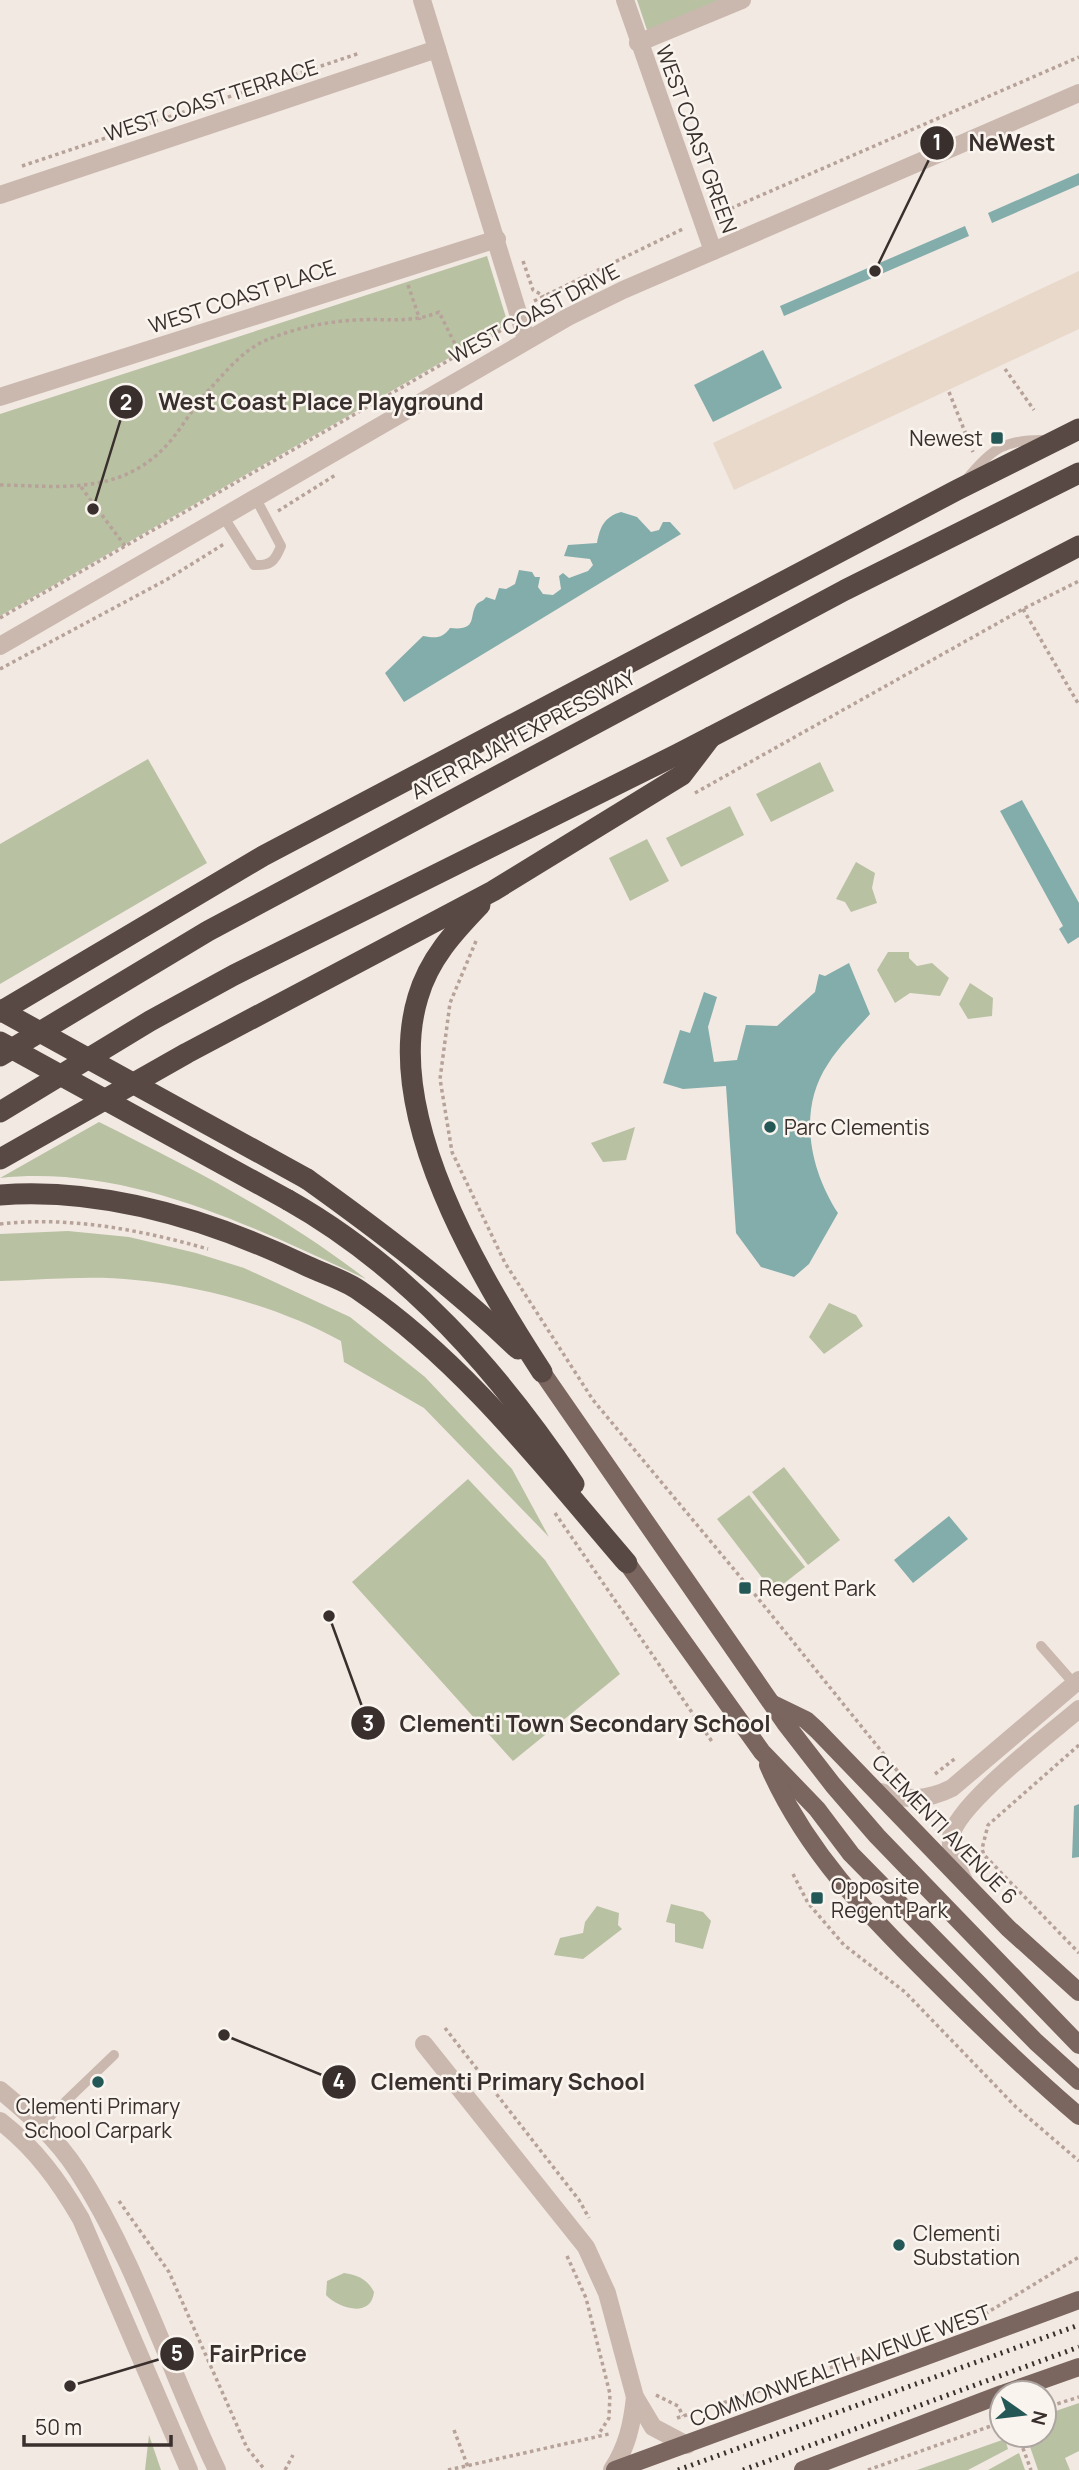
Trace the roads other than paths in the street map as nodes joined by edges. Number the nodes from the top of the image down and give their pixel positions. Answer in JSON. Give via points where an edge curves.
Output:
{"nodes":[{"id":1,"x":422,"y":0,"type":"edge"},
{"id":2,"x":625,"y":0,"type":"edge"},
{"id":3,"x":742,"y":0,"type":"edge"},
{"id":4,"x":638,"y":43,"type":"junction"},
{"id":5,"x":437,"y":49,"type":"junction"},
{"id":6,"x":1079,"y":93,"type":"edge"},
{"id":7,"x":0,"y":195,"type":"edge"},
{"id":8,"x":497,"y":239,"type":"junction"},
{"id":9,"x":713,"y":251,"type":"junction"},
{"id":10,"x":526,"y":339,"type":"junction"},
{"id":11,"x":0,"y":397,"type":"edge"},
{"id":12,"x":1079,"y":429,"type":"edge"},
{"id":13,"x":1079,"y":473,"type":"edge"},
{"id":14,"x":255,"y":497,"type":"junction"},
{"id":15,"x":223,"y":516,"type":"junction"},
{"id":16,"x":1079,"y":545,"type":"edge"},
{"id":17,"x":0,"y":646,"type":"edge"},
{"id":18,"x":713,"y":736,"type":"junction"},
{"id":19,"x":493,"y":891,"type":"junction"},
{"id":20,"x":0,"y":1011,"type":"edge"},
{"id":21,"x":0,"y":1042,"type":"edge"},
{"id":22,"x":0,"y":1056,"type":"edge"},
{"id":23,"x":0,"y":1112,"type":"edge"},
{"id":24,"x":0,"y":1159,"type":"edge"},
{"id":25,"x":0,"y":1195,"type":"edge"},
{"id":26,"x":541,"y":1372,"type":"junction"},
{"id":27,"x":627,"y":1563,"type":"junction"},
{"id":28,"x":1041,"y":1646,"type":"dead end"},
{"id":29,"x":1077,"y":1685,"type":"edge"},
{"id":30,"x":773,"y":1704,"type":"junction"},
{"id":31,"x":1079,"y":1709,"type":"edge"},
{"id":32,"x":762,"y":1752,"type":"junction"},
{"id":33,"x":880,"y":1792,"type":"junction"},
{"id":34,"x":965,"y":1883,"type":"junction"},
{"id":35,"x":1079,"y":1992,"type":"edge"},
{"id":36,"x":424,"y":2044,"type":"dead end"},
{"id":37,"x":1079,"y":2045,"type":"edge"},
{"id":38,"x":114,"y":2055,"type":"dead end"},
{"id":39,"x":1079,"y":2081,"type":"edge"},
{"id":40,"x":0,"y":2090,"type":"edge"},
{"id":41,"x":1079,"y":2116,"type":"edge"},
{"id":42,"x":0,"y":2121,"type":"edge"},
{"id":43,"x":41,"y":2125,"type":"junction"},
{"id":44,"x":1079,"y":2300,"type":"edge"},
{"id":45,"x":1079,"y":2367,"type":"edge"},
{"id":46,"x":1046,"y":2379,"type":"edge"},
{"id":47,"x":635,"y":2398,"type":"junction"},
{"id":48,"x":988,"y":2400,"type":"edge"},
{"id":49,"x":687,"y":2445,"type":"junction"},
{"id":50,"x":189,"y":2470,"type":"edge"},
{"id":51,"x":217,"y":2470,"type":"edge"},
{"id":52,"x":613,"y":2470,"type":"edge"},
{"id":53,"x":803,"y":2470,"type":"edge"}],
"edges":[{"from":1,"to":5,"type":"street"},
{"from":2,"to":4,"type":"street","name":"WEST COAST GREEN"},
{"from":3,"to":4,"type":"street","name":"WEST COAST GREEN"},
{"from":4,"to":9,"type":"street","name":"WEST COAST GREEN"},
{"from":5,"to":7,"type":"street","name":"WEST COAST TERRACE"},
{"from":5,"to":8,"type":"street"},
{"from":6,"to":9,"type":"street","name":"WEST COAST DRIVE"},
{"from":8,"to":10,"type":"street"},
{"from":8,"to":11,"type":"street","name":"WEST COAST PLACE"},
{"from":9,"to":10,"type":"street","name":"WEST COAST DRIVE"},
{"from":10,"to":14,"type":"street","name":"WEST COAST DRIVE"},
{"from":12,"to":20,"type":"highway","via":[[263,856]]},
{"from":13,"to":22,"type":"highway","name":"AYER RAJAH EXPRESSWAY","via":[[845,590],[208,930]]},
{"from":14,"to":15,"type":"street","name":"WEST COAST DRIVE"},
{"from":14,"to":15,"type":"lane","via":[[281,546],[267,566],[254,565]]},
{"from":15,"to":17,"type":"street","name":"WEST COAST DRIVE"},
{"from":16,"to":18,"type":"highway"},
{"from":18,"to":19,"type":"highway","via":[[682,775]]},
{"from":18,"to":23,"type":"highway","via":[[234,975]]},
{"from":19,"to":24,"type":"highway","via":[[187,1053]]},
{"from":19,"to":26,"type":"highway","via":[[434,959],[418,996],[409,1037],[412,1080],[432,1168],[469,1252]]},
{"from":20,"to":26,"type":"highway","bridge":true,"via":[[307,1179],[397,1243],[481,1313]]},
{"from":21,"to":27,"type":"highway","bridge":true,"via":[[321,1219],[379,1262],[458,1333],[548,1445]]},
{"from":25,"to":27,"type":"highway","via":[[134,1205],[253,1240],[359,1290],[438,1355],[529,1449]]},
{"from":26,"to":30,"type":"main road","name":"CLEMENTI AVENUE 6"},
{"from":27,"to":32,"type":"main road"},
{"from":28,"to":29,"type":"lane"},
{"from":29,"to":33,"type":"street","via":[[952,1788],[933,1798],[918,1799]]},
{"from":30,"to":33,"type":"main road","name":"CLEMENTI AVENUE 6","via":[[806,1720]]},
{"from":30,"to":37,"type":"main road","name":"CLEMENTI AVENUE 6","via":[[877,1836]]},
{"from":31,"to":34,"type":"street","via":[[957,1821],[952,1852]]},
{"from":32,"to":39,"type":"main road","via":[[817,1809],[851,1854]]},
{"from":32,"to":41,"type":"main road","via":[[778,1789],[835,1877],[1018,2065]]},
{"from":33,"to":34,"type":"main road","name":"CLEMENTI AVENUE 6"},
{"from":34,"to":35,"type":"main road","name":"CLEMENTI AVENUE 6"},
{"from":36,"to":47,"type":"street","via":[[586,2247],[607,2292]]},
{"from":38,"to":43,"type":"lane"},
{"from":40,"to":43,"type":"street"},
{"from":42,"to":50,"type":"street","via":[[58,2180],[81,2219]]},
{"from":43,"to":51,"type":"street","via":[[76,2169],[100,2210]]},
{"from":44,"to":49,"type":"main road","name":"COMMONWEALTH AVENUE WEST"},
{"from":45,"to":46,"type":"main road"},
{"from":47,"to":49,"type":"street","via":[[653,2427]]},
{"from":47,"to":52,"type":"street","via":[[624,2451]]},
{"from":48,"to":53,"type":"main road"},
{"from":49,"to":52,"type":"main road","name":"COMMONWEALTH AVENUE WEST"}]}
